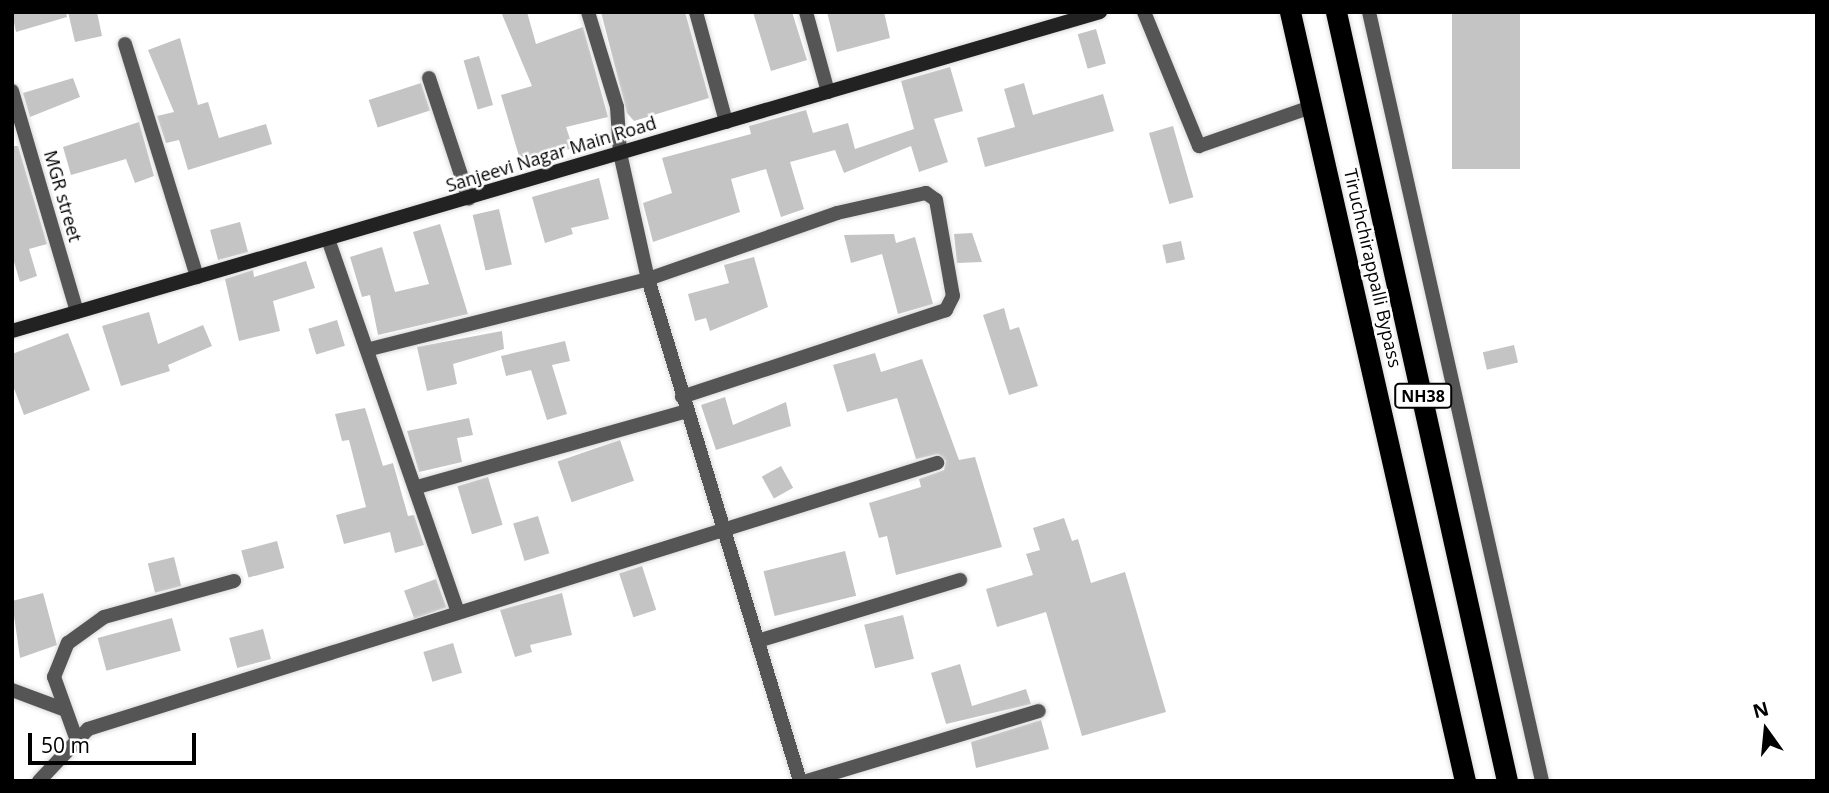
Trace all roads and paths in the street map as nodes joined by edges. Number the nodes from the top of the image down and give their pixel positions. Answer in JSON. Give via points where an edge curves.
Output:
{"nodes":[{"id":1,"x":588,"y":12,"type":"edge"},
{"id":2,"x":696,"y":12,"type":"edge"},
{"id":3,"x":807,"y":12,"type":"edge"},
{"id":4,"x":1100,"y":12,"type":"edge"},
{"id":5,"x":1144,"y":12,"type":"edge"},
{"id":6,"x":1290,"y":12,"type":"edge"},
{"id":7,"x":1336,"y":12,"type":"edge"},
{"id":8,"x":1369,"y":12,"type":"edge"},
{"id":9,"x":125,"y":44,"type":"dead end"},
{"id":10,"x":429,"y":78,"type":"dead end"},
{"id":11,"x":12,"y":91,"type":"edge"},
{"id":12,"x":828,"y":92,"type":"junction"},
{"id":13,"x":1311,"y":107,"type":"junction"},
{"id":14,"x":726,"y":122,"type":"junction"},
{"id":15,"x":620,"y":153,"type":"junction"},
{"id":16,"x":469,"y":199,"type":"junction"},
{"id":17,"x":328,"y":239,"type":"junction"},
{"id":18,"x":197,"y":277,"type":"junction"},
{"id":19,"x":648,"y":279,"type":"junction"},
{"id":20,"x":77,"y":312,"type":"junction"},
{"id":21,"x":12,"y":331,"type":"edge"},
{"id":22,"x":370,"y":349,"type":"junction"},
{"id":23,"x":684,"y":404,"type":"junction"},
{"id":24,"x":937,"y":463,"type":"dead end"},
{"id":25,"x":417,"y":487,"type":"junction"},
{"id":26,"x":723,"y":526,"type":"junction"},
{"id":27,"x":960,"y":580,"type":"dead end"},
{"id":28,"x":234,"y":581,"type":"dead end"},
{"id":29,"x":458,"y":611,"type":"junction"},
{"id":30,"x":761,"y":640,"type":"junction"},
{"id":31,"x":12,"y":690,"type":"edge"},
{"id":32,"x":62,"y":709,"type":"junction"},
{"id":33,"x":1039,"y":711,"type":"dead end"},
{"id":34,"x":76,"y":738,"type":"junction"},
{"id":35,"x":39,"y":781,"type":"edge"},
{"id":36,"x":800,"y":781,"type":"edge"},
{"id":37,"x":807,"y":781,"type":"edge"},
{"id":38,"x":1465,"y":781,"type":"edge"},
{"id":39,"x":1507,"y":781,"type":"edge"},
{"id":40,"x":1542,"y":781,"type":"edge"}],
"edges":[{"from":1,"to":15,"type":"street","via":[[617,107]]},
{"from":2,"to":14,"type":"street"},
{"from":3,"to":12,"type":"street"},
{"from":4,"to":12,"type":"street","name":"Sanjeevi Nagar Main Road"},
{"from":5,"to":13,"type":"street","via":[[1199,146]]},
{"from":6,"to":13,"type":"highway","name":"Tiruchchirappalli Bypass","number":"NH38"},
{"from":7,"to":39,"type":"highway","name":"Tiruchchirappalli Bypass","number":"NH38"},
{"from":8,"to":40,"type":"street"},
{"from":9,"to":18,"type":"street"},
{"from":10,"to":16,"type":"street"},
{"from":11,"to":20,"type":"street","name":"MGR street"},
{"from":12,"to":14,"type":"street","name":"Sanjeevi Nagar Main Road"},
{"from":13,"to":38,"type":"highway","name":"Tiruchchirappalli Bypass","number":"NH38"},
{"from":14,"to":15,"type":"street","name":"Sanjeevi Nagar Main Road"},
{"from":15,"to":16,"type":"street","name":"Sanjeevi Nagar Main Road"},
{"from":15,"to":19,"type":"street"},
{"from":16,"to":17,"type":"street","name":"Sanjeevi Nagar Main Road"},
{"from":17,"to":18,"type":"street","name":"Sanjeevi Nagar Main Road"},
{"from":17,"to":22,"type":"street"},
{"from":18,"to":20,"type":"street","name":"Sanjeevi Nagar Main Road"},
{"from":19,"to":22,"type":"street"},
{"from":19,"to":23,"type":"street"},
{"from":19,"to":23,"type":"street","via":[[837,213],[926,193],[936,200],[953,296],[946,310]]},
{"from":20,"to":21,"type":"street","name":"Sanjeevi Nagar Main Road"},
{"from":22,"to":25,"type":"street"},
{"from":23,"to":25,"type":"street"},
{"from":23,"to":26,"type":"street"},
{"from":24,"to":26,"type":"street"},
{"from":25,"to":29,"type":"street"},
{"from":26,"to":29,"type":"street"},
{"from":26,"to":30,"type":"street"},
{"from":27,"to":30,"type":"street"},
{"from":28,"to":32,"type":"street","via":[[90,625],[68,643],[57,661],[54,684]]},
{"from":29,"to":34,"type":"street","via":[[88,729]]},
{"from":30,"to":36,"type":"street"},
{"from":31,"to":32,"type":"street"},
{"from":32,"to":34,"type":"street"},
{"from":33,"to":37,"type":"street"},
{"from":34,"to":35,"type":"street"}]}
